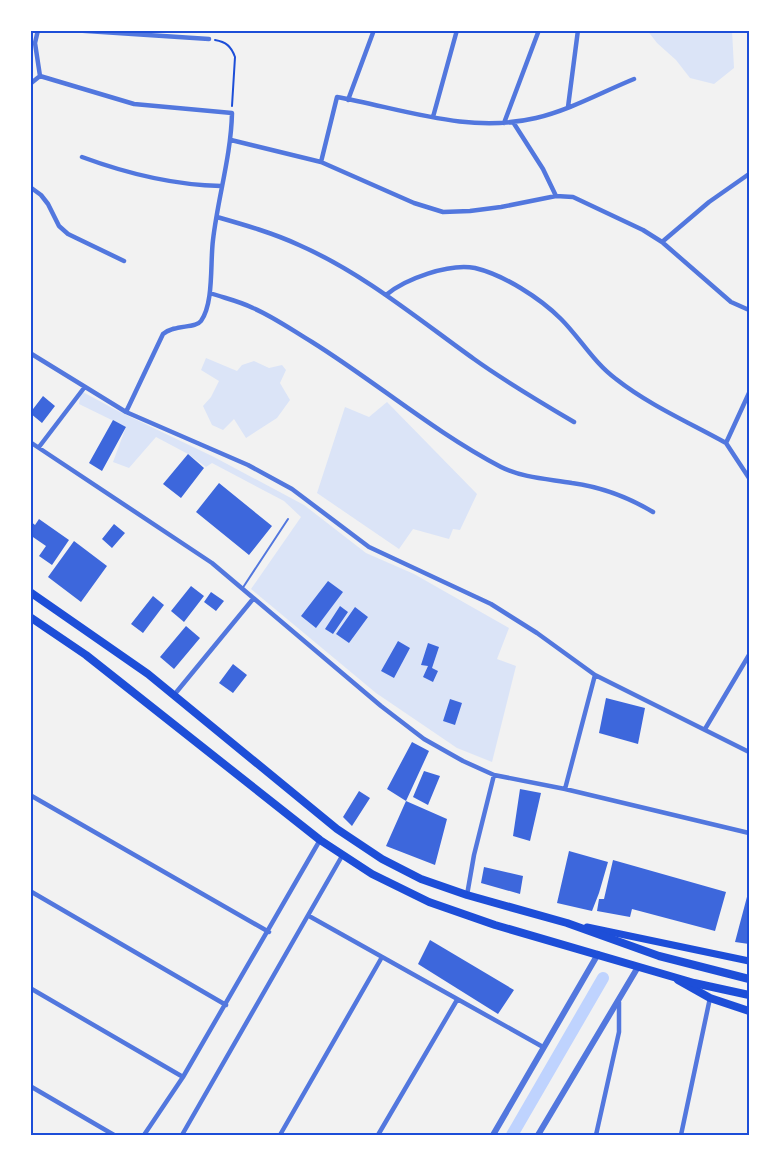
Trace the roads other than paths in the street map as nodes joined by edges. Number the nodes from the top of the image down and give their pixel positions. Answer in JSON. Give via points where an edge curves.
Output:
{"nodes":[{"id":1,"x":38,"y":30,"type":"edge"},
{"id":2,"x":71,"y":30,"type":"edge"},
{"id":3,"x":375,"y":30,"type":"edge"},
{"id":4,"x":457,"y":30,"type":"edge"},
{"id":5,"x":539,"y":30,"type":"edge"},
{"id":6,"x":579,"y":30,"type":"edge"},
{"id":7,"x":209,"y":39,"type":"road end"},
{"id":8,"x":40,"y":76,"type":"junction"},
{"id":9,"x":634,"y":79,"type":"dead end"},
{"id":10,"x":30,"y":84,"type":"edge"},
{"id":11,"x":348,"y":100,"type":"junction"},
{"id":12,"x":568,"y":107,"type":"junction"},
{"id":13,"x":433,"y":117,"type":"junction"},
{"id":14,"x":513,"y":122,"type":"junction"},
{"id":15,"x":504,"y":123,"type":"junction"},
{"id":16,"x":231,"y":140,"type":"junction"},
{"id":17,"x":82,"y":158,"type":"dead end"},
{"id":18,"x":321,"y":162,"type":"junction"},
{"id":19,"x":749,"y":174,"type":"edge"},
{"id":20,"x":222,"y":186,"type":"junction"},
{"id":21,"x":30,"y":187,"type":"edge"},
{"id":22,"x":556,"y":196,"type":"junction"},
{"id":23,"x":217,"y":217,"type":"junction"},
{"id":24,"x":662,"y":242,"type":"junction"},
{"id":25,"x":124,"y":261,"type":"dead end"},
{"id":26,"x":210,"y":293,"type":"junction"},
{"id":27,"x":386,"y":295,"type":"junction"},
{"id":28,"x":749,"y":310,"type":"edge"},
{"id":29,"x":30,"y":354,"type":"edge"},
{"id":30,"x":84,"y":387,"type":"junction"},
{"id":31,"x":749,"y":393,"type":"edge"},
{"id":32,"x":126,"y":412,"type":"junction"},
{"id":33,"x":574,"y":422,"type":"dead end"},
{"id":34,"x":30,"y":442,"type":"edge"},
{"id":35,"x":726,"y":443,"type":"junction"},
{"id":36,"x":39,"y":447,"type":"junction"},
{"id":37,"x":749,"y":478,"type":"edge"},
{"id":38,"x":653,"y":512,"type":"dead end"},
{"id":39,"x":288,"y":519,"type":"dead end"},
{"id":40,"x":242,"y":589,"type":"junction"},
{"id":41,"x":30,"y":592,"type":"edge"},
{"id":42,"x":253,"y":599,"type":"junction"},
{"id":43,"x":30,"y":616,"type":"edge"},
{"id":44,"x":749,"y":655,"type":"edge"},
{"id":45,"x":595,"y":675,"type":"junction"},
{"id":46,"x":174,"y":695,"type":"junction"},
{"id":47,"x":705,"y":729,"type":"junction"},
{"id":48,"x":749,"y":752,"type":"edge"},
{"id":49,"x":494,"y":775,"type":"junction"},
{"id":50,"x":566,"y":789,"type":"junction"},
{"id":51,"x":30,"y":795,"type":"edge"},
{"id":52,"x":749,"y":833,"type":"edge"},
{"id":53,"x":320,"y":840,"type":"junction"},
{"id":54,"x":342,"y":856,"type":"junction"},
{"id":55,"x":30,"y":891,"type":"edge"},
{"id":56,"x":467,"y":894,"type":"junction"},
{"id":57,"x":309,"y":916,"type":"junction"},
{"id":58,"x":567,"y":923,"type":"junction"},
{"id":59,"x":269,"y":932,"type":"junction"},
{"id":60,"x":598,"y":954,"type":"junction"},
{"id":61,"x":382,"y":957,"type":"junction"},
{"id":62,"x":749,"y":961,"type":"edge"},
{"id":63,"x":638,"y":967,"type":"junction"},
{"id":64,"x":675,"y":978,"type":"junction"},
{"id":65,"x":749,"y":979,"type":"edge"},
{"id":66,"x":30,"y":988,"type":"edge"},
{"id":67,"x":749,"y":995,"type":"edge"},
{"id":68,"x":710,"y":998,"type":"junction"},
{"id":69,"x":457,"y":999,"type":"junction"},
{"id":70,"x":619,"y":1001,"type":"junction"},
{"id":71,"x":226,"y":1005,"type":"junction"},
{"id":72,"x":749,"y":1011,"type":"edge"},
{"id":73,"x":543,"y":1047,"type":"junction"},
{"id":74,"x":183,"y":1077,"type":"junction"},
{"id":75,"x":30,"y":1086,"type":"edge"},
{"id":76,"x":114,"y":1135,"type":"edge"},
{"id":77,"x":144,"y":1135,"type":"edge"},
{"id":78,"x":182,"y":1135,"type":"edge"},
{"id":79,"x":280,"y":1135,"type":"edge"},
{"id":80,"x":378,"y":1135,"type":"edge"},
{"id":81,"x":493,"y":1135,"type":"edge"},
{"id":82,"x":538,"y":1135,"type":"edge"},
{"id":83,"x":596,"y":1135,"type":"edge"},
{"id":84,"x":681,"y":1135,"type":"edge"}],
"edges":[{"from":1,"to":8,"type":"street","via":[[34,43]]},
{"from":2,"to":7,"type":"street"},
{"from":3,"to":11,"type":"street"},
{"from":4,"to":13,"type":"street"},
{"from":5,"to":15,"type":"street"},
{"from":6,"to":12,"type":"street"},
{"from":8,"to":10,"type":"street"},
{"from":8,"to":16,"type":"street","via":[[134,104],[232,113]]},
{"from":9,"to":12,"type":"street"},
{"from":11,"to":13,"type":"street"},
{"from":11,"to":18,"type":"street","via":[[337,98]]},
{"from":12,"to":14,"type":"street"},
{"from":13,"to":15,"type":"street"},
{"from":14,"to":15,"type":"street"},
{"from":14,"to":22,"type":"street"},
{"from":16,"to":18,"type":"street"},
{"from":16,"to":20,"type":"street"},
{"from":17,"to":20,"type":"street","via":[[162,181]]},
{"from":18,"to":22,"type":"street","via":[[443,212],[501,207]]},
{"from":19,"to":24,"type":"street"},
{"from":20,"to":23,"type":"street"},
{"from":21,"to":25,"type":"street","via":[[48,204],[58,226],[68,234]]},
{"from":22,"to":24,"type":"street","via":[[573,197],[594,206]]},
{"from":23,"to":26,"type":"street"},
{"from":23,"to":27,"type":"street","via":[[298,244]]},
{"from":24,"to":28,"type":"street","via":[[731,302]]},
{"from":26,"to":32,"type":"street","via":[[201,321],[163,334]]},
{"from":26,"to":38,"type":"street","via":[[279,321],[354,368],[467,448],[505,469],[615,494]]},
{"from":27,"to":33,"type":"street","via":[[501,378]]},
{"from":27,"to":35,"type":"street","via":[[407,281],[458,268],[496,275],[543,303],[614,378]]},
{"from":29,"to":30,"type":"street"},
{"from":30,"to":32,"type":"street"},
{"from":30,"to":36,"type":"street"},
{"from":31,"to":35,"type":"street"},
{"from":32,"to":45,"type":"street","via":[[248,465],[292,489],[369,548],[490,604]]},
{"from":34,"to":36,"type":"street"},
{"from":35,"to":37,"type":"street"},
{"from":36,"to":40,"type":"street","via":[[212,563]]},
{"from":39,"to":40,"type":"lane"},
{"from":40,"to":42,"type":"street"},
{"from":41,"to":46,"type":"highway"},
{"from":42,"to":46,"type":"street"},
{"from":42,"to":49,"type":"street","via":[[424,739]]},
{"from":43,"to":53,"type":"highway","via":[[86,655]]},
{"from":44,"to":47,"type":"street"},
{"from":45,"to":47,"type":"street"},
{"from":45,"to":50,"type":"street"},
{"from":46,"to":56,"type":"highway","via":[[337,829],[421,879]]},
{"from":47,"to":48,"type":"street"},
{"from":49,"to":50,"type":"street"},
{"from":49,"to":56,"type":"street"},
{"from":50,"to":52,"type":"street"},
{"from":51,"to":59,"type":"street"},
{"from":53,"to":54,"type":"highway"},
{"from":53,"to":59,"type":"street"},
{"from":54,"to":57,"type":"street"},
{"from":54,"to":60,"type":"highway","via":[[429,902]]},
{"from":55,"to":71,"type":"street"},
{"from":56,"to":58,"type":"highway"},
{"from":57,"to":61,"type":"street"},
{"from":57,"to":78,"type":"street"},
{"from":58,"to":62,"type":"main road"},
{"from":58,"to":65,"type":"highway","via":[[659,956]]},
{"from":59,"to":71,"type":"street"},
{"from":60,"to":63,"type":"highway"},
{"from":60,"to":73,"type":"street"},
{"from":61,"to":69,"type":"street"},
{"from":61,"to":79,"type":"street"},
{"from":63,"to":64,"type":"highway"},
{"from":63,"to":70,"type":"street"},
{"from":64,"to":67,"type":"highway"},
{"from":64,"to":68,"type":"main road"},
{"from":66,"to":74,"type":"street"},
{"from":68,"to":72,"type":"main road"},
{"from":68,"to":84,"type":"street"},
{"from":69,"to":73,"type":"street"},
{"from":69,"to":80,"type":"street"},
{"from":70,"to":82,"type":"street"},
{"from":70,"to":83,"type":"street","via":[[618,1032]]},
{"from":71,"to":74,"type":"street"},
{"from":73,"to":81,"type":"street"},
{"from":74,"to":77,"type":"street"},
{"from":75,"to":76,"type":"street"}]}
